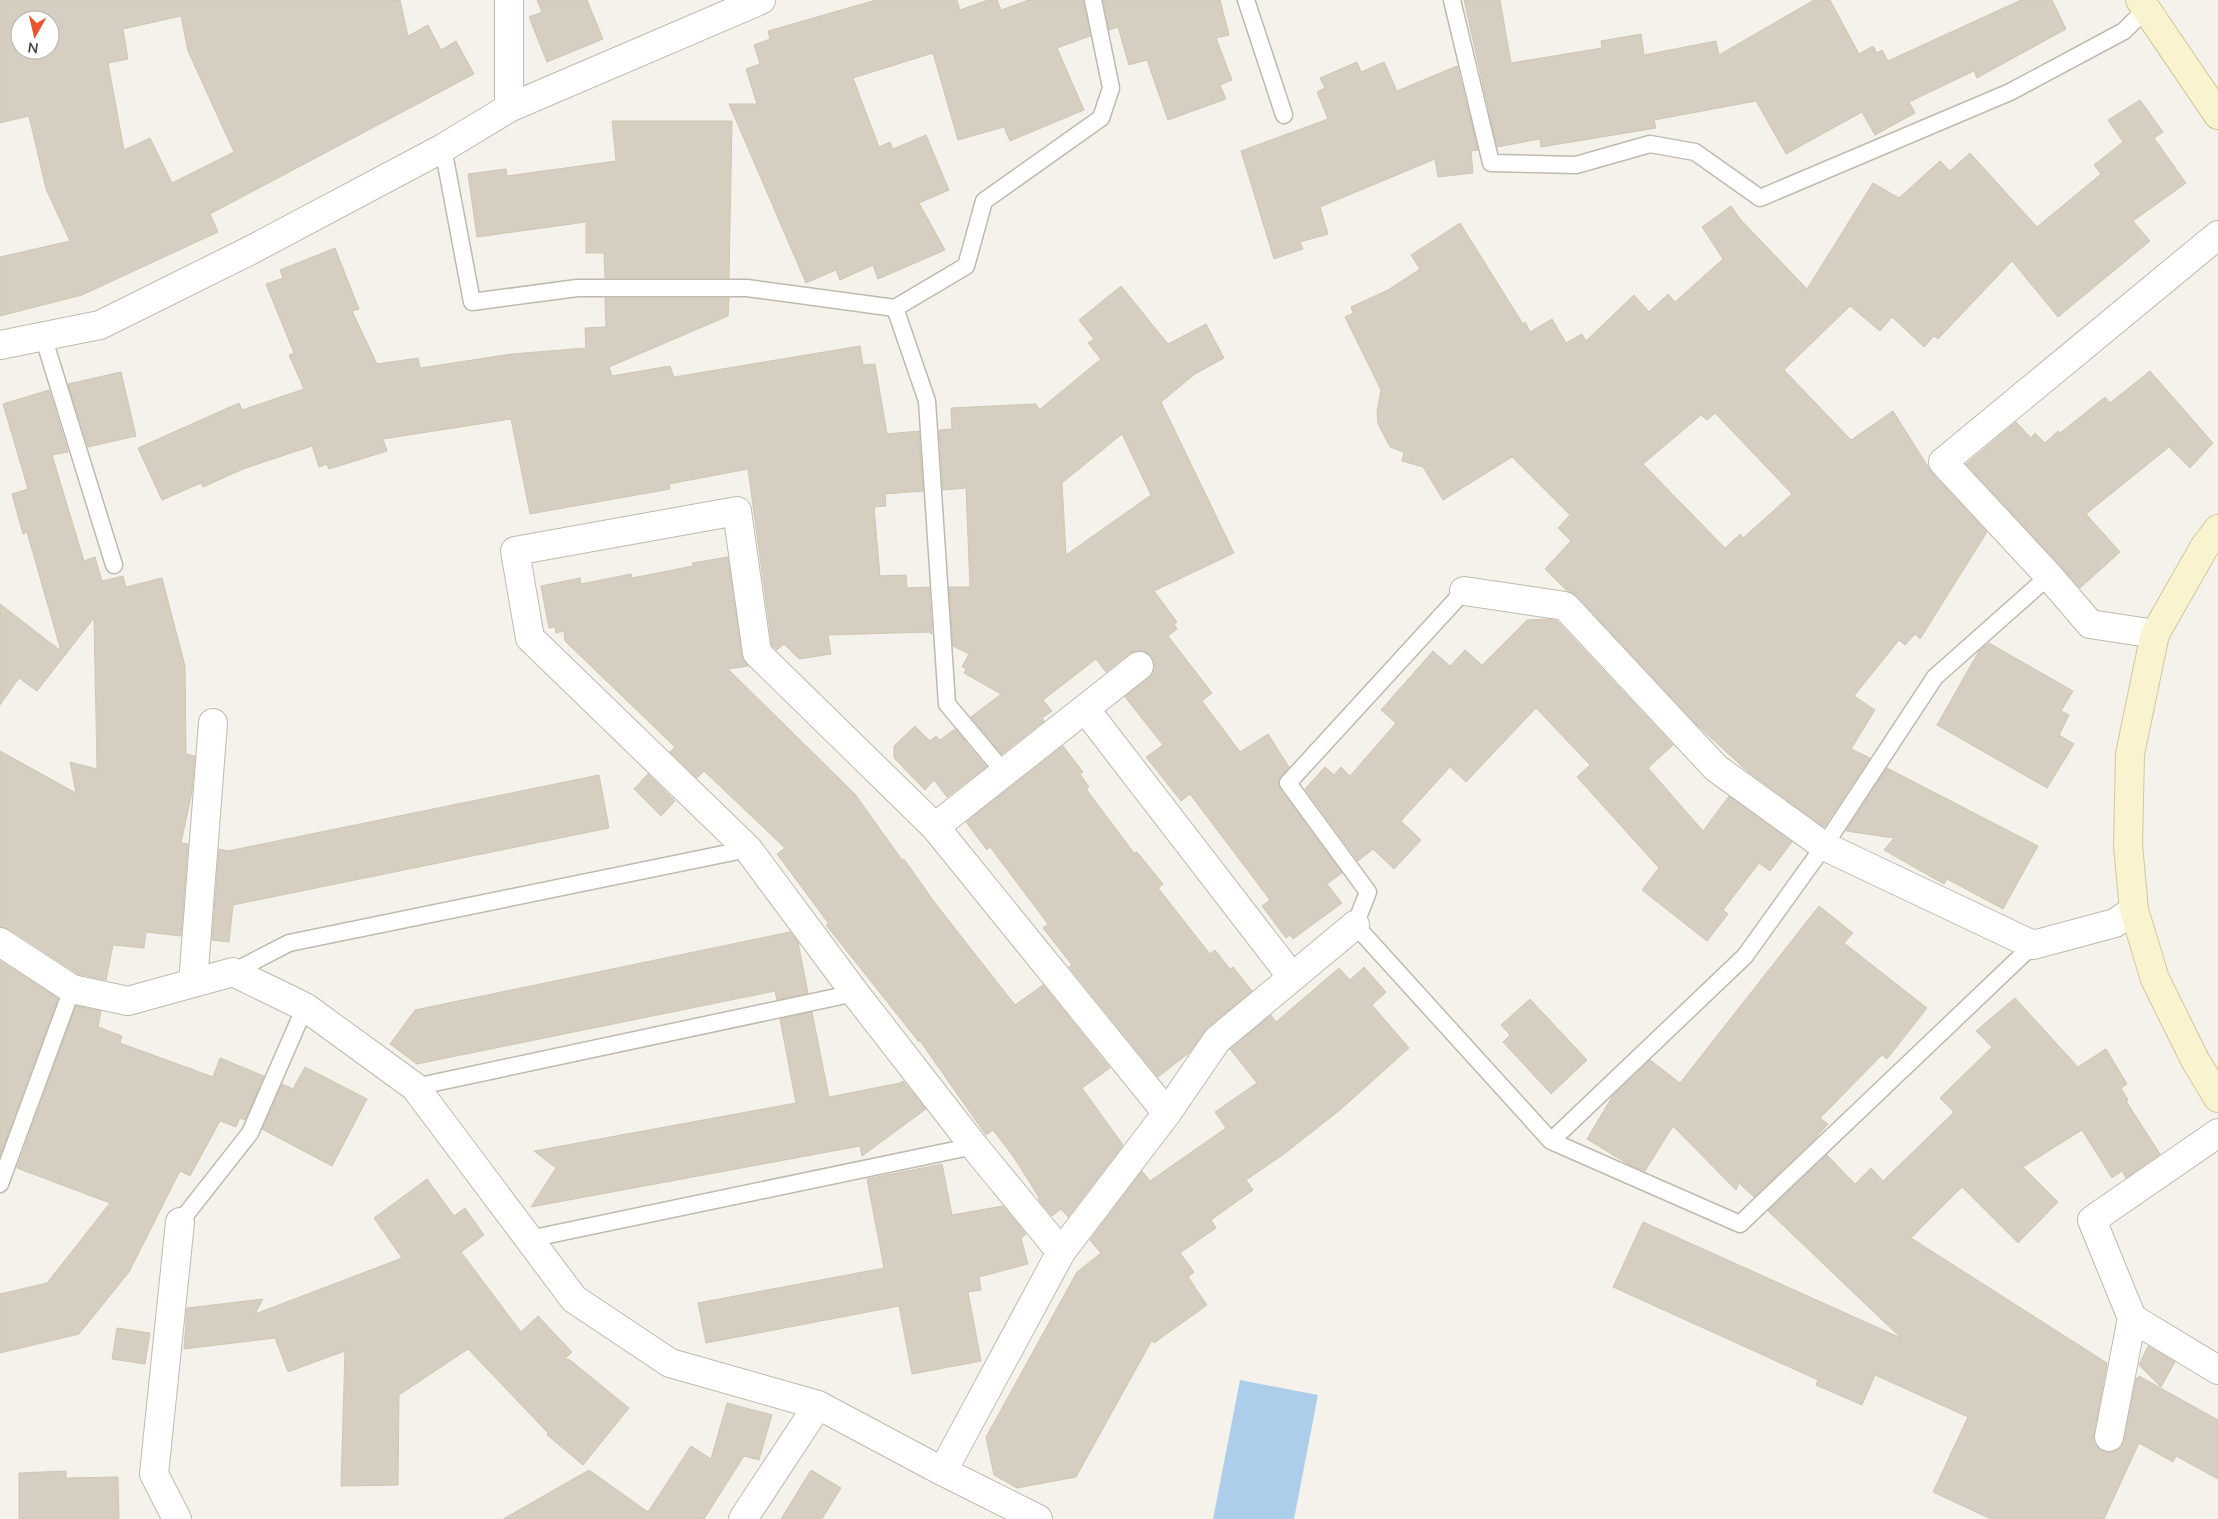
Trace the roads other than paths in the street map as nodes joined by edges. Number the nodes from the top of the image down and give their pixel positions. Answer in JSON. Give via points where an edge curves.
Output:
{"nodes":[{"id":1,"x":509,"y":0,"type":"edge"},
{"id":2,"x":761,"y":0,"type":"edge"},
{"id":3,"x":1093,"y":0,"type":"edge"},
{"id":4,"x":1246,"y":0,"type":"edge"},
{"id":5,"x":1452,"y":0,"type":"edge"},
{"id":6,"x":2142,"y":5,"type":"edge"},
{"id":7,"x":509,"y":108,"type":"junction"},
{"id":8,"x":2218,"y":114,"type":"edge"},
{"id":9,"x":1284,"y":115,"type":"dead end"},
{"id":10,"x":443,"y":148,"type":"junction"},
{"id":11,"x":2218,"y":235,"type":"edge"},
{"id":12,"x":895,"y":308,"type":"junction"},
{"id":13,"x":43,"y":336,"type":"junction"},
{"id":14,"x":0,"y":344,"type":"edge"},
{"id":15,"x":2218,"y":529,"type":"edge"},
{"id":16,"x":114,"y":565,"type":"dead end"},
{"id":17,"x":2049,"y":576,"type":"junction"},
{"id":18,"x":1464,"y":591,"type":"joint"},
{"id":19,"x":2155,"y":634,"type":"junction"},
{"id":20,"x":1139,"y":666,"type":"dead end"},
{"id":21,"x":1086,"y":710,"type":"junction"},
{"id":22,"x":213,"y":723,"type":"dead end"},
{"id":23,"x":1004,"y":772,"type":"junction"},
{"id":24,"x":935,"y":827,"type":"junction"},
{"id":25,"x":1824,"y":846,"type":"junction"},
{"id":26,"x":748,"y":849,"type":"junction"},
{"id":27,"x":2134,"y":910,"type":"junction"},
{"id":28,"x":1355,"y":925,"type":"junction"},
{"id":29,"x":0,"y":942,"type":"edge"},
{"id":30,"x":2033,"y":945,"type":"junction"},
{"id":31,"x":233,"y":972,"type":"junction"},
{"id":32,"x":1292,"y":977,"type":"junction"},
{"id":33,"x":193,"y":983,"type":"junction"},
{"id":34,"x":72,"y":989,"type":"junction"},
{"id":35,"x":855,"y":993,"type":"junction"},
{"id":36,"x":305,"y":1007,"type":"junction"},
{"id":37,"x":415,"y":1086,"type":"junction"},
{"id":38,"x":2218,"y":1098,"type":"edge"},
{"id":39,"x":1167,"y":1113,"type":"junction"},
{"id":40,"x":2218,"y":1133,"type":"edge"},
{"id":41,"x":1551,"y":1142,"type":"junction"},
{"id":42,"x":974,"y":1146,"type":"junction"},
{"id":43,"x":0,"y":1184,"type":"edge"},
{"id":44,"x":180,"y":1222,"type":"joint"},
{"id":45,"x":529,"y":1239,"type":"junction"},
{"id":46,"x":1061,"y":1252,"type":"junction"},
{"id":47,"x":2132,"y":1318,"type":"junction"},
{"id":48,"x":2218,"y":1370,"type":"edge"},
{"id":49,"x":818,"y":1405,"type":"junction"},
{"id":50,"x":2108,"y":1437,"type":"dead end"},
{"id":51,"x":938,"y":1469,"type":"junction"},
{"id":52,"x":177,"y":1519,"type":"edge"},
{"id":53,"x":743,"y":1519,"type":"edge"},
{"id":54,"x":1038,"y":1519,"type":"edge"}],
"edges":[{"from":1,"to":7,"type":"street"},
{"from":2,"to":7,"type":"street"},
{"from":3,"to":12,"type":"lane","via":[[1111,88],[1101,118],[984,201],[966,266]]},
{"from":4,"to":9,"type":"lane"},
{"from":5,"to":6,"type":"lane","via":[[1491,163],[1576,165],[1650,144],[1695,152],[1760,198],[2010,92],[2124,31]]},
{"from":6,"to":8,"type":"street"},
{"from":7,"to":10,"type":"street"},
{"from":10,"to":12,"type":"lane","via":[[472,302],[577,288],[748,288]]},
{"from":10,"to":13,"type":"street","via":[[250,250],[100,324]]},
{"from":11,"to":17,"type":"street","via":[[1943,462]]},
{"from":12,"to":23,"type":"lane","via":[[928,401],[946,704]]},
{"from":13,"to":14,"type":"street"},
{"from":13,"to":16,"type":"lane"},
{"from":15,"to":19,"type":"street"},
{"from":17,"to":19,"type":"street","via":[[2090,624]]},
{"from":17,"to":25,"type":"lane","via":[[1935,677]]},
{"from":18,"to":25,"type":"street","via":[[1565,606],[1716,768]]},
{"from":18,"to":28,"type":"lane","via":[[1288,783],[1368,892]]},
{"from":19,"to":27,"type":"street","via":[[2130,754],[2128,845]]},
{"from":20,"to":21,"type":"street"},
{"from":21,"to":23,"type":"street"},
{"from":21,"to":32,"type":"street"},
{"from":22,"to":33,"type":"street"},
{"from":23,"to":24,"type":"street"},
{"from":24,"to":26,"type":"street","via":[[757,653],[737,511],[515,551],[530,638]]},
{"from":24,"to":39,"type":"street"},
{"from":25,"to":30,"type":"street"},
{"from":25,"to":41,"type":"lane","via":[[1746,956]]},
{"from":26,"to":31,"type":"lane","via":[[289,943]]},
{"from":26,"to":35,"type":"street"},
{"from":27,"to":30,"type":"street","via":[[2115,923]]},
{"from":27,"to":38,"type":"street","via":[[2155,979],[2195,1060]]},
{"from":28,"to":32,"type":"street"},
{"from":28,"to":41,"type":"lane"},
{"from":29,"to":34,"type":"street"},
{"from":30,"to":41,"type":"lane","via":[[1740,1224]]},
{"from":31,"to":33,"type":"street"},
{"from":31,"to":36,"type":"street"},
{"from":32,"to":39,"type":"street","via":[[1217,1040]]},
{"from":33,"to":34,"type":"street","via":[[128,1000]]},
{"from":34,"to":43,"type":"lane"},
{"from":35,"to":37,"type":"lane"},
{"from":35,"to":42,"type":"street"},
{"from":36,"to":37,"type":"street"},
{"from":36,"to":44,"type":"lane","via":[[250,1133]]},
{"from":37,"to":45,"type":"street"},
{"from":39,"to":46,"type":"street"},
{"from":40,"to":47,"type":"street","via":[[2092,1220]]},
{"from":42,"to":45,"type":"lane"},
{"from":42,"to":46,"type":"street"},
{"from":44,"to":52,"type":"street","via":[[154,1474]]},
{"from":45,"to":49,"type":"street","via":[[574,1299],[670,1362]]},
{"from":46,"to":51,"type":"street","via":[[945,1467]]},
{"from":47,"to":48,"type":"street"},
{"from":47,"to":50,"type":"street"},
{"from":49,"to":51,"type":"street"},
{"from":49,"to":53,"type":"street"},
{"from":51,"to":54,"type":"street"}]}
